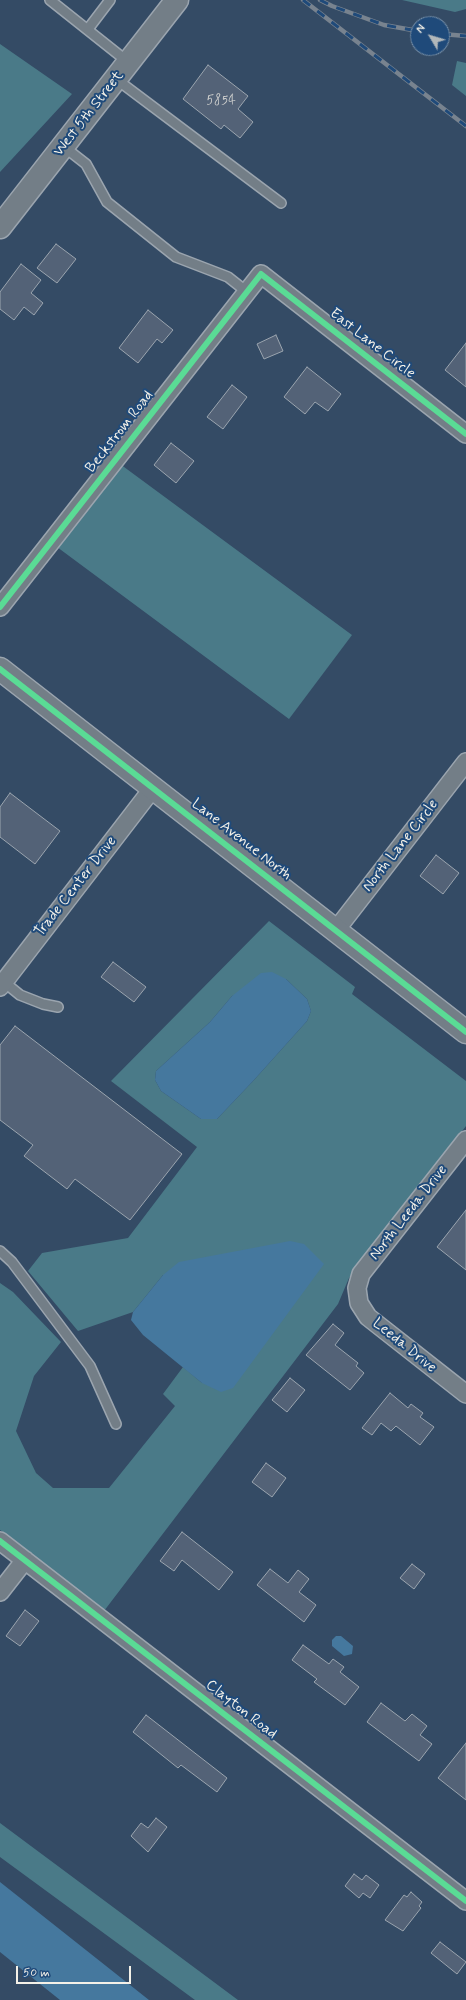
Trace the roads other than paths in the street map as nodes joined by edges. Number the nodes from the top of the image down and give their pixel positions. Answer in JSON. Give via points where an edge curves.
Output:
{"nodes":[{"id":1,"x":50,"y":0,"type":"edge"},
{"id":2,"x":110,"y":0,"type":"edge"},
{"id":3,"x":177,"y":0,"type":"edge"},
{"id":4,"x":88,"y":29,"type":"junction"},
{"id":5,"x":122,"y":70,"type":"junction"},
{"id":6,"x":63,"y":146,"type":"junction"},
{"id":7,"x":281,"y":203,"type":"dead end"},
{"id":8,"x":0,"y":227,"type":"edge"},
{"id":9,"x":262,"y":274,"type":"joint"},
{"id":10,"x":247,"y":292,"type":"junction"},
{"id":11,"x":466,"y":434,"type":"edge"},
{"id":12,"x":0,"y":607,"type":"edge"},
{"id":13,"x":0,"y":669,"type":"edge"},
{"id":14,"x":466,"y":762,"type":"edge"},
{"id":15,"x":153,"y":788,"type":"junction"},
{"id":16,"x":336,"y":930,"type":"junction"},
{"id":17,"x":2,"y":982,"type":"edge"},
{"id":18,"x":58,"y":1007,"type":"dead end"},
{"id":19,"x":466,"y":1032,"type":"edge"},
{"id":20,"x":466,"y":1140,"type":"edge"},
{"id":21,"x":0,"y":1251,"type":"edge"},
{"id":22,"x":357,"y":1288,"type":"joint"},
{"id":23,"x":466,"y":1394,"type":"edge"},
{"id":24,"x":116,"y":1424,"type":"dead end"},
{"id":25,"x":0,"y":1541,"type":"edge"},
{"id":26,"x":25,"y":1560,"type":"junction"},
{"id":27,"x":0,"y":1592,"type":"edge"},
{"id":28,"x":466,"y":1901,"type":"edge"}],
"edges":[{"from":1,"to":4,"type":"lane"},
{"from":2,"to":4,"type":"lane"},
{"from":3,"to":5,"type":"main road","name":"West 5th Street"},
{"from":4,"to":5,"type":"lane"},
{"from":5,"to":6,"type":"main road","name":"West 5th Street"},
{"from":5,"to":7,"type":"lane"},
{"from":6,"to":8,"type":"main road","name":"West 5th Street"},
{"from":6,"to":10,"type":"lane","via":[[86,164],[107,202],[176,257],[228,277]]},
{"from":9,"to":10,"type":"street","name":"Beckstrom Road"},
{"from":9,"to":11,"type":"street","name":"East Lane Circle"},
{"from":10,"to":12,"type":"street","name":"Beckstrom Road"},
{"from":13,"to":15,"type":"main road","name":"Lane Avenue North"},
{"from":14,"to":16,"type":"street","name":"North Lane Circle"},
{"from":15,"to":16,"type":"main road","name":"Lane Avenue North"},
{"from":15,"to":17,"type":"street","name":"Trade Center Drive"},
{"from":16,"to":19,"type":"main road","name":"Lane Avenue North"},
{"from":17,"to":18,"type":"lane","via":[[20,995]]},
{"from":20,"to":22,"type":"street","name":"North Leeda Drive","via":[[361,1274]]},
{"from":21,"to":24,"type":"lane","via":[[12,1262],[90,1366]]},
{"from":22,"to":23,"type":"street","name":"Leeda Drive","via":[[359,1303],[368,1317]]},
{"from":25,"to":26,"type":"street","name":"Clayton Road"},
{"from":26,"to":27,"type":"street"},
{"from":26,"to":28,"type":"street","name":"Clayton Road"}]}
